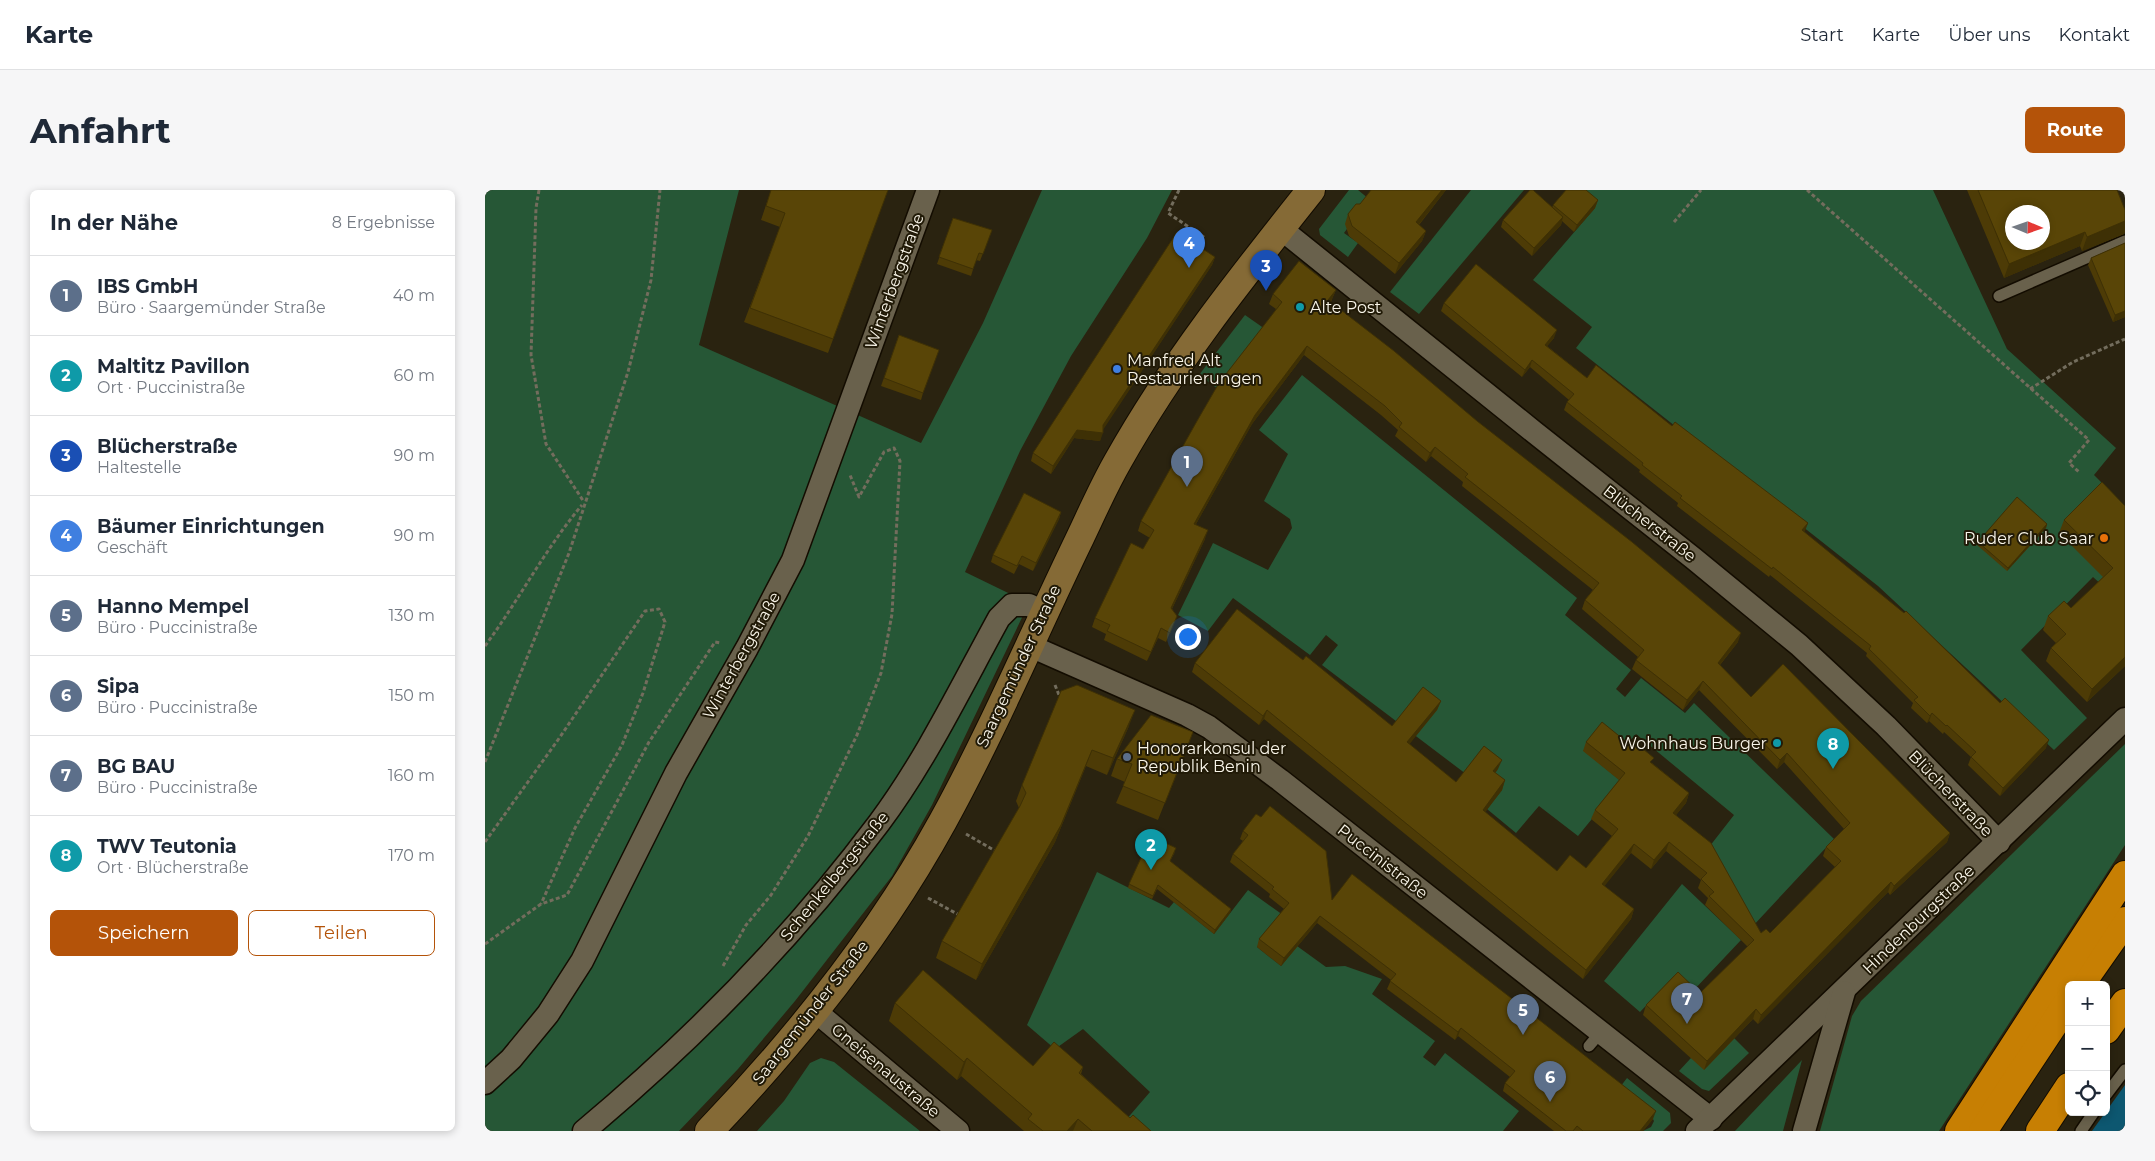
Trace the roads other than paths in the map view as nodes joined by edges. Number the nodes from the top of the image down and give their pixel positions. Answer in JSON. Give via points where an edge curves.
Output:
{"nodes":[{"id":1,"x":928,"y":190,"type":"edge"},
{"id":2,"x":1311,"y":190,"type":"edge"},
{"id":3,"x":1280,"y":228,"type":"junction"},
{"id":4,"x":2125,"y":241,"type":"edge"},
{"id":5,"x":1999,"y":296,"type":"dead end"},
{"id":6,"x":1044,"y":612,"type":"junction"},
{"id":7,"x":1029,"y":646,"type":"junction"},
{"id":8,"x":2125,"y":719,"type":"edge"},
{"id":9,"x":1999,"y":842,"type":"junction"},
{"id":10,"x":2125,"y":874,"type":"edge"},
{"id":11,"x":2125,"y":921,"type":"edge"},
{"id":12,"x":2083,"y":981,"type":"edge"},
{"id":13,"x":1844,"y":991,"type":"junction"},
{"id":14,"x":2125,"y":1003,"type":"edge"},
{"id":15,"x":2065,"y":1007,"type":"edge"},
{"id":16,"x":814,"y":1010,"type":"junction"},
{"id":17,"x":2125,"y":1020,"type":"edge"},
{"id":18,"x":2109,"y":1026,"type":"edge"},
{"id":19,"x":2110,"y":1034,"type":"edge"},
{"id":20,"x":2125,"y":1070,"type":"edge"},
{"id":21,"x":485,"y":1083,"type":"edge"},
{"id":22,"x":2110,"y":1090,"type":"edge"},
{"id":23,"x":2065,"y":1093,"type":"edge"},
{"id":24,"x":2091,"y":1116,"type":"edge"},
{"id":25,"x":1704,"y":1125,"type":"edge"},
{"id":26,"x":584,"y":1131,"type":"edge"},
{"id":27,"x":709,"y":1131,"type":"edge"},
{"id":28,"x":958,"y":1131,"type":"edge"},
{"id":29,"x":1804,"y":1131,"type":"edge"},
{"id":30,"x":1959,"y":1131,"type":"edge"},
{"id":31,"x":1983,"y":1131,"type":"edge"},
{"id":32,"x":2040,"y":1131,"type":"edge"},
{"id":33,"x":2081,"y":1131,"type":"edge"}],
"edges":[{"from":1,"to":21,"type":"street","name":"Winterbergstraße","via":[[793,560],[676,773],[582,961],[548,1014],[511,1059]]},
{"from":2,"to":3,"type":"street","name":"Saargemünder Straße"},
{"from":3,"to":6,"type":"street","name":"Saargemünder Straße","via":[[1193,342],[1149,407],[1111,472]]},
{"from":3,"to":9,"type":"street","name":"Blücherstraße","via":[[1799,645],[1886,726]]},
{"from":4,"to":5,"type":"lane"},
{"from":6,"to":7,"type":"street","name":"Saargemünder Straße"},
{"from":6,"to":26,"type":"street","name":"Schenkelbergstraße","via":[[1029,605],[1012,605],[999,618],[918,764],[879,822],[825,890],[715,1013]]},
{"from":7,"to":16,"type":"street","name":"Saargemünder Straße","via":[[943,821],[905,885]]},
{"from":7,"to":25,"type":"street","name":"Puccinistraße","via":[[1209,727],[1288,786]]},
{"from":8,"to":9,"type":"street","name":"Hindenburgstraße"},
{"from":9,"to":13,"type":"street","name":"Hindenburgstraße"},
{"from":10,"to":30,"type":"highway"},
{"from":11,"to":12,"type":"highway"},
{"from":13,"to":25,"type":"street","name":"Hindenburgstraße"},
{"from":13,"to":29,"type":"street"},
{"from":14,"to":18,"type":"highway"},
{"from":15,"to":31,"type":"highway"},
{"from":16,"to":27,"type":"street","name":"Saargemünder Straße","via":[[755,1083]]},
{"from":16,"to":28,"type":"street","name":"Gneisenaustraße"},
{"from":17,"to":19,"type":"highway"},
{"from":20,"to":22,"type":"lane"},
{"from":23,"to":32,"type":"highway"},
{"from":24,"to":33,"type":"lane"}]}
